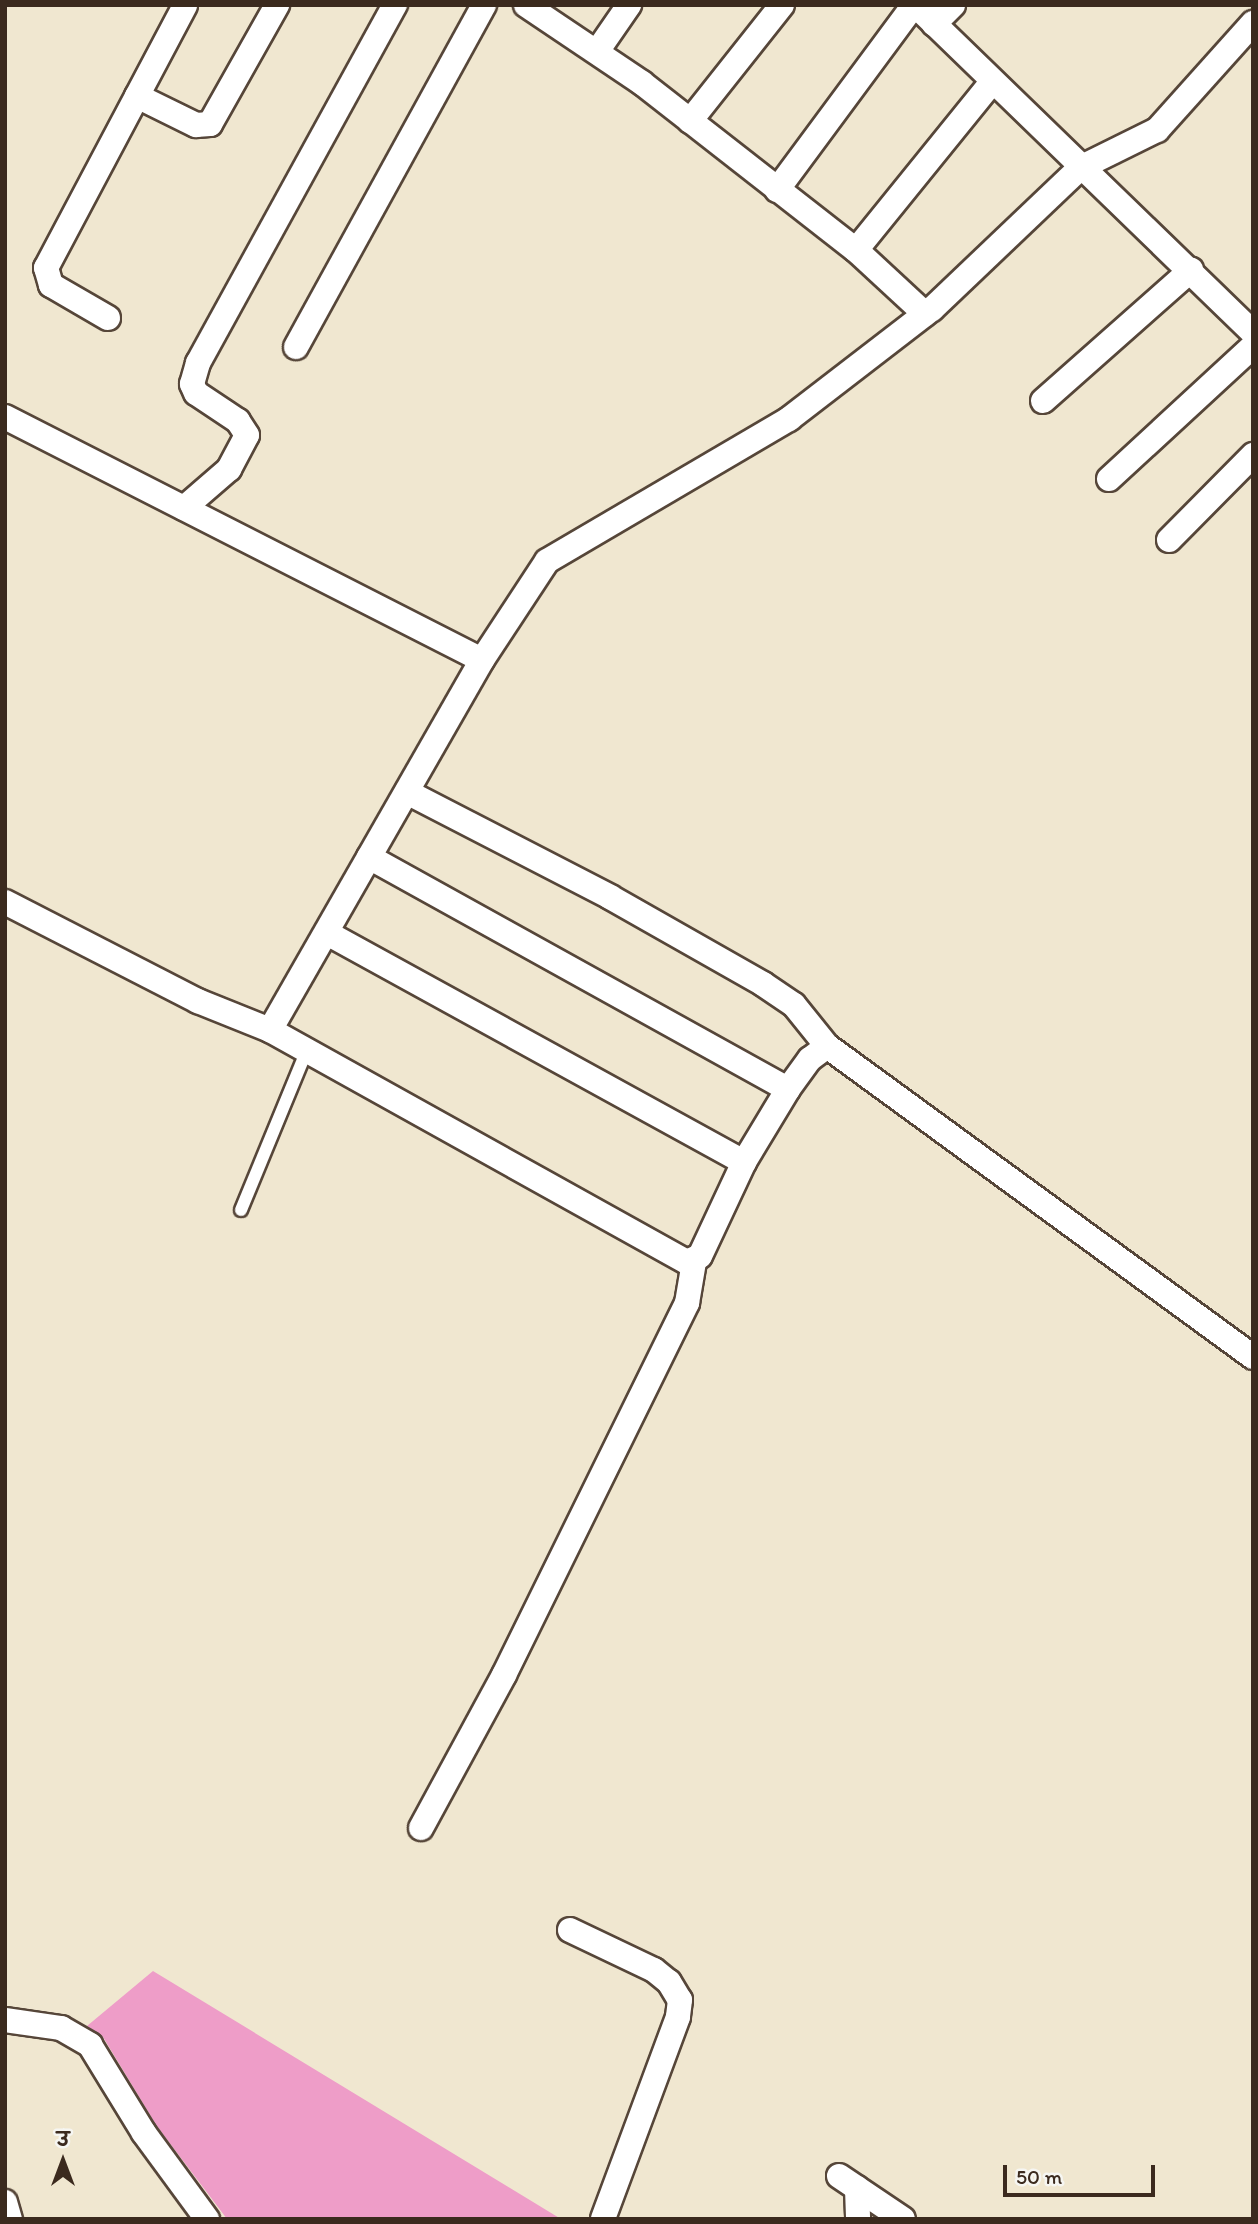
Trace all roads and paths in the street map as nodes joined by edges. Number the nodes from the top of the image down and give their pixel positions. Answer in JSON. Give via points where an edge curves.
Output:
{"nodes":[{"id":1,"x":185,"y":5,"type":"edge"},
{"id":2,"x":277,"y":5,"type":"edge"},
{"id":3,"x":396,"y":5,"type":"edge"},
{"id":4,"x":484,"y":5,"type":"edge"},
{"id":5,"x":526,"y":5,"type":"edge"},
{"id":6,"x":629,"y":5,"type":"edge"},
{"id":7,"x":782,"y":5,"type":"edge"},
{"id":8,"x":915,"y":5,"type":"edge"},
{"id":9,"x":953,"y":5,"type":"edge"},
{"id":10,"x":1253,"y":23,"type":"edge"},
{"id":11,"x":934,"y":24,"type":"junction"},
{"id":12,"x":598,"y":50,"type":"junction"},
{"id":13,"x":992,"y":82,"type":"junction"},
{"id":14,"x":137,"y":96,"type":"junction"},
{"id":15,"x":690,"y":121,"type":"junction"},
{"id":16,"x":1080,"y":168,"type":"junction"},
{"id":17,"x":777,"y":190,"type":"junction"},
{"id":18,"x":856,"y":250,"type":"junction"},
{"id":19,"x":1191,"y":270,"type":"junction"},
{"id":20,"x":925,"y":314,"type":"junction"},
{"id":21,"x":108,"y":318,"type":"dead end"},
{"id":22,"x":1253,"y":333,"type":"edge"},
{"id":23,"x":1253,"y":346,"type":"edge"},
{"id":24,"x":296,"y":347,"type":"dead end"},
{"id":25,"x":1043,"y":401,"type":"dead end"},
{"id":26,"x":5,"y":417,"type":"edge"},
{"id":27,"x":1253,"y":455,"type":"edge"},
{"id":28,"x":1109,"y":479,"type":"dead end"},
{"id":29,"x":184,"y":508,"type":"junction"},
{"id":30,"x":1169,"y":540,"type":"dead end"},
{"id":31,"x":482,"y":660,"type":"junction"},
{"id":32,"x":407,"y":792,"type":"junction"},
{"id":33,"x":369,"y":857,"type":"junction"},
{"id":34,"x":5,"y":902,"type":"edge"},
{"id":35,"x":327,"y":933,"type":"junction"},
{"id":36,"x":271,"y":1030,"type":"junction"},
{"id":37,"x":827,"y":1046,"type":"junction"},
{"id":38,"x":307,"y":1051,"type":"junction"},
{"id":39,"x":788,"y":1089,"type":"junction"},
{"id":40,"x":744,"y":1163,"type":"junction"},
{"id":41,"x":241,"y":1210,"type":"dead end"},
{"id":42,"x":694,"y":1262,"type":"junction"},
{"id":43,"x":1253,"y":1357,"type":"edge"},
{"id":44,"x":421,"y":1828,"type":"dead end"},
{"id":45,"x":570,"y":1930,"type":"dead end"},
{"id":46,"x":5,"y":2020,"type":"edge"},
{"id":47,"x":5,"y":2202,"type":"edge"},
{"id":48,"x":10,"y":2219,"type":"edge"},
{"id":49,"x":207,"y":2219,"type":"edge"},
{"id":50,"x":603,"y":2219,"type":"edge"},
{"id":51,"x":858,"y":2219,"type":"edge"},
{"id":52,"x":903,"y":2219,"type":"edge"}],
"edges":[{"from":1,"to":14,"type":"street"},
{"from":2,"to":14,"type":"street","via":[[210,124],[196,125]]},
{"from":3,"to":29,"type":"street","via":[[198,363],[192,384],[196,393],[238,421],[247,435],[237,459]]},
{"from":4,"to":24,"type":"street"},
{"from":5,"to":12,"type":"street"},
{"from":6,"to":12,"type":"street"},
{"from":7,"to":15,"type":"street"},
{"from":8,"to":11,"type":"street"},
{"from":8,"to":17,"type":"street"},
{"from":9,"to":11,"type":"street"},
{"from":10,"to":16,"type":"street","via":[[1157,130]]},
{"from":11,"to":13,"type":"street"},
{"from":12,"to":15,"type":"street"},
{"from":13,"to":16,"type":"street"},
{"from":13,"to":18,"type":"street"},
{"from":14,"to":21,"type":"street","via":[[45,275],[51,285]]},
{"from":15,"to":17,"type":"street"},
{"from":16,"to":19,"type":"street"},
{"from":16,"to":20,"type":"street"},
{"from":17,"to":18,"type":"street"},
{"from":18,"to":20,"type":"street"},
{"from":19,"to":22,"type":"street"},
{"from":19,"to":25,"type":"street"},
{"from":20,"to":31,"type":"street","via":[[789,419],[547,561]]},
{"from":23,"to":28,"type":"street"},
{"from":26,"to":29,"type":"street"},
{"from":27,"to":30,"type":"street"},
{"from":29,"to":31,"type":"street"},
{"from":31,"to":32,"type":"street"},
{"from":32,"to":33,"type":"street"},
{"from":32,"to":37,"type":"street","via":[[610,897],[763,984],[794,1005]]},
{"from":33,"to":35,"type":"street"},
{"from":33,"to":39,"type":"street"},
{"from":34,"to":36,"type":"street","via":[[198,1001]]},
{"from":35,"to":36,"type":"street"},
{"from":35,"to":40,"type":"street"},
{"from":36,"to":38,"type":"street"},
{"from":37,"to":39,"type":"street","via":[[810,1059]]},
{"from":37,"to":43,"type":"street"},
{"from":38,"to":41,"type":"lane"},
{"from":38,"to":42,"type":"street","via":[[677,1259]]},
{"from":39,"to":40,"type":"street"},
{"from":40,"to":42,"type":"street"},
{"from":42,"to":44,"type":"street","via":[[687,1303],[504,1675]]},
{"from":45,"to":50,"type":"street","via":[[654,1970],[680,2000],[678,2017]]},
{"from":46,"to":49,"type":"street","via":[[61,2028],[90,2045],[144,2133]]},
{"from":47,"to":48,"type":"street"},
{"from":51,"to":52,"type":"street","via":[[848,2182]]}]}
